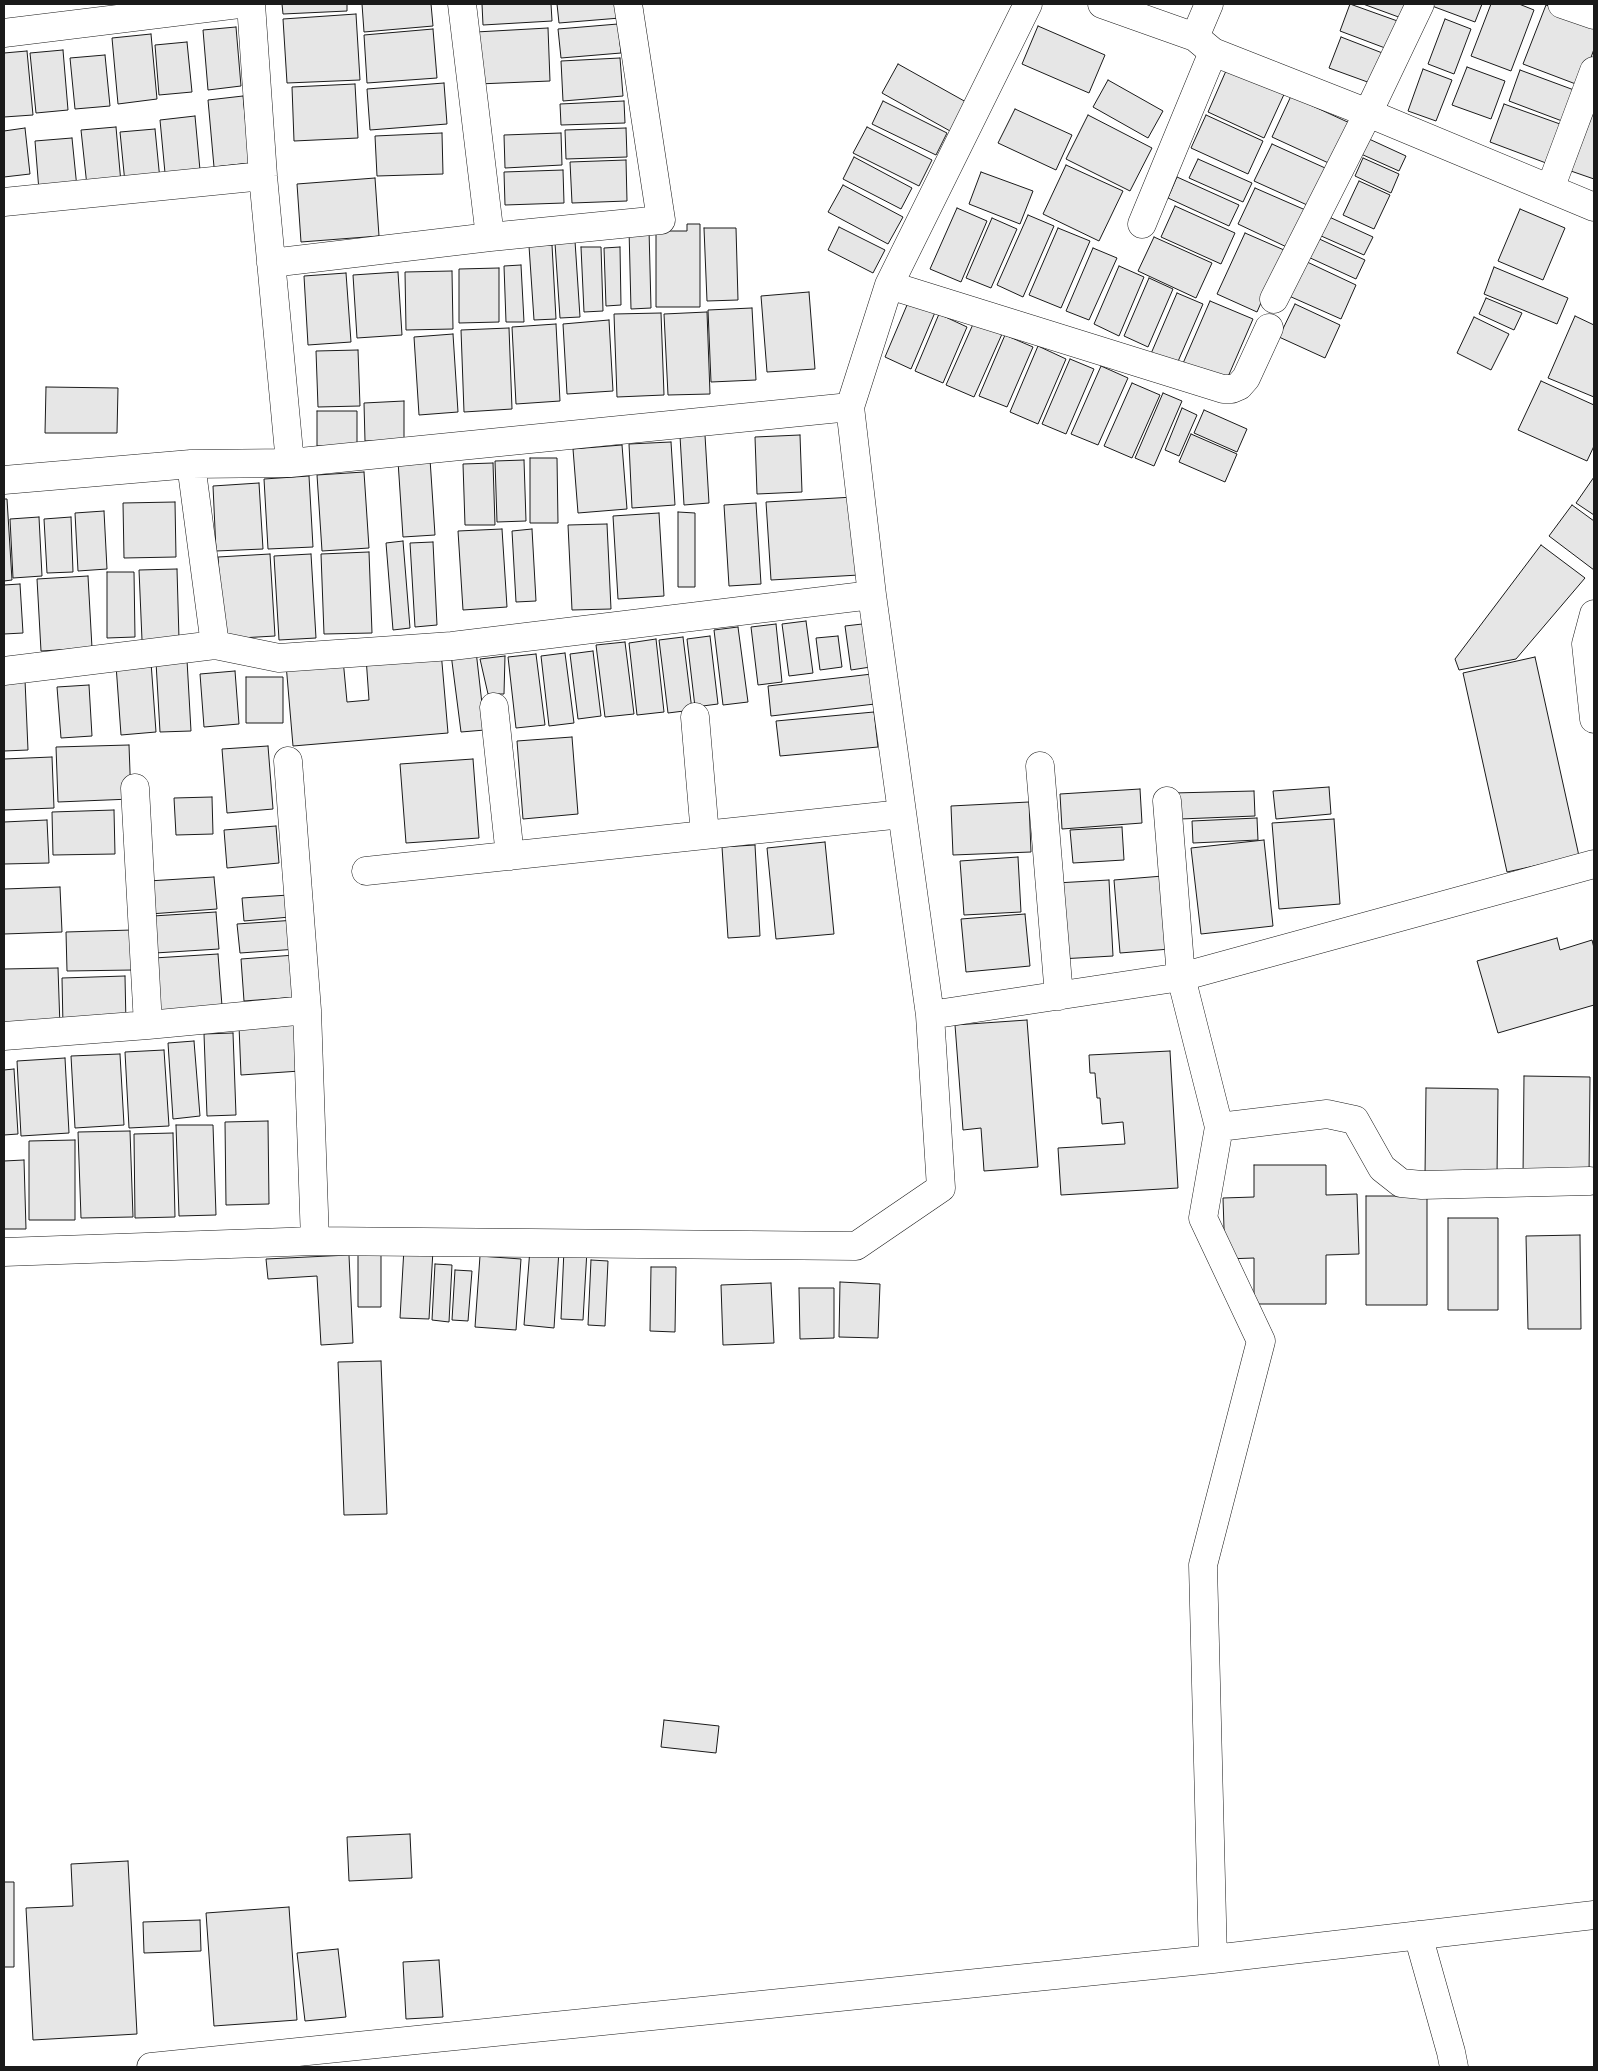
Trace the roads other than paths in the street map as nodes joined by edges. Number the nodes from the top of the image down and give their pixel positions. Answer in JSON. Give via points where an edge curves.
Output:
{"nodes":[{"id":1,"x":239,"y":4,"type":"edge"},
{"id":2,"x":251,"y":4,"type":"edge"},
{"id":3,"x":462,"y":4,"type":"edge"},
{"id":4,"x":628,"y":4,"type":"edge"},
{"id":5,"x":1028,"y":4,"type":"edge"},
{"id":6,"x":1102,"y":4,"type":"edge"},
{"id":7,"x":1209,"y":4,"type":"edge"},
{"id":8,"x":1420,"y":4,"type":"edge"},
{"id":9,"x":1562,"y":4,"type":"edge"},
{"id":10,"x":1594,"y":15,"type":"edge"},
{"id":11,"x":4,"y":33,"type":"edge"},
{"id":12,"x":1204,"y":44,"type":"junction"},
{"id":13,"x":1594,"y":71,"type":"edge"},
{"id":14,"x":1368,"y":113,"type":"junction"},
{"id":15,"x":262,"y":176,"type":"junction"},
{"id":16,"x":1550,"y":189,"type":"junction"},
{"id":17,"x":4,"y":202,"type":"edge"},
{"id":18,"x":1594,"y":206,"type":"edge"},
{"id":19,"x":1142,"y":224,"type":"dead end"},
{"id":20,"x":490,"y":236,"type":"junction"},
{"id":21,"x":271,"y":262,"type":"junction"},
{"id":22,"x":889,"y":286,"type":"junction"},
{"id":23,"x":1274,"y":299,"type":"dead end"},
{"id":24,"x":1269,"y":328,"type":"dead end"},
{"id":25,"x":850,"y":407,"type":"junction"},
{"id":26,"x":290,"y":463,"type":"junction"},
{"id":27,"x":191,"y":464,"type":"junction"},
{"id":28,"x":4,"y":480,"type":"edge"},
{"id":29,"x":872,"y":595,"type":"junction"},
{"id":30,"x":1594,"y":614,"type":"edge"},
{"id":31,"x":215,"y":645,"type":"junction"},
{"id":32,"x":4,"y":671,"type":"edge"},
{"id":33,"x":1593,"y":702,"type":"edge"},
{"id":34,"x":494,"y":707,"type":"dead end"},
{"id":35,"x":695,"y":717,"type":"dead end"},
{"id":36,"x":288,"y":761,"type":"dead end"},
{"id":37,"x":1040,"y":766,"type":"dead end"},
{"id":38,"x":135,"y":788,"type":"dead end"},
{"id":39,"x":1167,"y":801,"type":"dead end"},
{"id":40,"x":902,"y":814,"type":"junction"},
{"id":41,"x":705,"y":835,"type":"junction"},
{"id":42,"x":510,"y":856,"type":"junction"},
{"id":43,"x":1594,"y":864,"type":"edge"},
{"id":44,"x":366,"y":871,"type":"dead end"},
{"id":45,"x":1181,"y":977,"type":"junction"},
{"id":46,"x":1059,"y":996,"type":"junction"},
{"id":47,"x":307,"y":1010,"type":"junction"},
{"id":48,"x":930,"y":1015,"type":"junction"},
{"id":49,"x":148,"y":1025,"type":"junction"},
{"id":50,"x":4,"y":1036,"type":"edge"},
{"id":51,"x":1219,"y":1127,"type":"junction"},
{"id":52,"x":1590,"y":1181,"type":"dead end"},
{"id":53,"x":315,"y":1241,"type":"junction"},
{"id":54,"x":4,"y":1252,"type":"edge"},
{"id":55,"x":1594,"y":1914,"type":"edge"},
{"id":56,"x":1418,"y":1935,"type":"junction"},
{"id":57,"x":1213,"y":1959,"type":"junction"},
{"id":58,"x":151,"y":2067,"type":"edge"},
{"id":59,"x":1454,"y":2067,"type":"edge"}],
"edges":[{"from":1,"to":11,"type":"street"},
{"from":2,"to":15,"type":"street"},
{"from":3,"to":20,"type":"street"},
{"from":4,"to":20,"type":"street","via":[[661,220]]},
{"from":5,"to":22,"type":"street"},
{"from":6,"to":12,"type":"street"},
{"from":7,"to":12,"type":"street"},
{"from":8,"to":14,"type":"street"},
{"from":9,"to":10,"type":"street"},
{"from":12,"to":14,"type":"street"},
{"from":12,"to":19,"type":"street"},
{"from":13,"to":16,"type":"street"},
{"from":14,"to":16,"type":"street"},
{"from":14,"to":23,"type":"street"},
{"from":15,"to":17,"type":"street"},
{"from":15,"to":21,"type":"street"},
{"from":16,"to":18,"type":"street"},
{"from":20,"to":21,"type":"street"},
{"from":21,"to":26,"type":"street"},
{"from":22,"to":24,"type":"street","via":[[1223,389],[1239,386],[1246,378]]},
{"from":22,"to":25,"type":"street"},
{"from":25,"to":26,"type":"street"},
{"from":25,"to":29,"type":"street"},
{"from":26,"to":27,"type":"street"},
{"from":27,"to":28,"type":"street"},
{"from":27,"to":31,"type":"street"},
{"from":29,"to":31,"type":"street","via":[[452,646],[279,658]]},
{"from":29,"to":40,"type":"street"},
{"from":30,"to":33,"type":"street","via":[[1586,644]]},
{"from":31,"to":32,"type":"street"},
{"from":34,"to":42,"type":"street"},
{"from":35,"to":41,"type":"street"},
{"from":36,"to":47,"type":"street"},
{"from":37,"to":46,"type":"street"},
{"from":38,"to":49,"type":"street"},
{"from":39,"to":45,"type":"street"},
{"from":40,"to":41,"type":"street"},
{"from":40,"to":48,"type":"street"},
{"from":41,"to":42,"type":"street"},
{"from":42,"to":44,"type":"street"},
{"from":43,"to":45,"type":"street"},
{"from":45,"to":46,"type":"street"},
{"from":45,"to":51,"type":"street"},
{"from":46,"to":48,"type":"street"},
{"from":47,"to":49,"type":"street"},
{"from":47,"to":53,"type":"street"},
{"from":48,"to":53,"type":"street","via":[[941,1188],[856,1246]]},
{"from":49,"to":50,"type":"street"},
{"from":51,"to":52,"type":"street","via":[[1327,1114],[1355,1120],[1382,1168],[1400,1183]]},
{"from":51,"to":57,"type":"street","via":[[1203,1218],[1260,1341],[1203,1565]]},
{"from":53,"to":54,"type":"street"},
{"from":55,"to":56,"type":"street"},
{"from":56,"to":57,"type":"street"},
{"from":56,"to":59,"type":"street"},
{"from":57,"to":58,"type":"street"}]}
